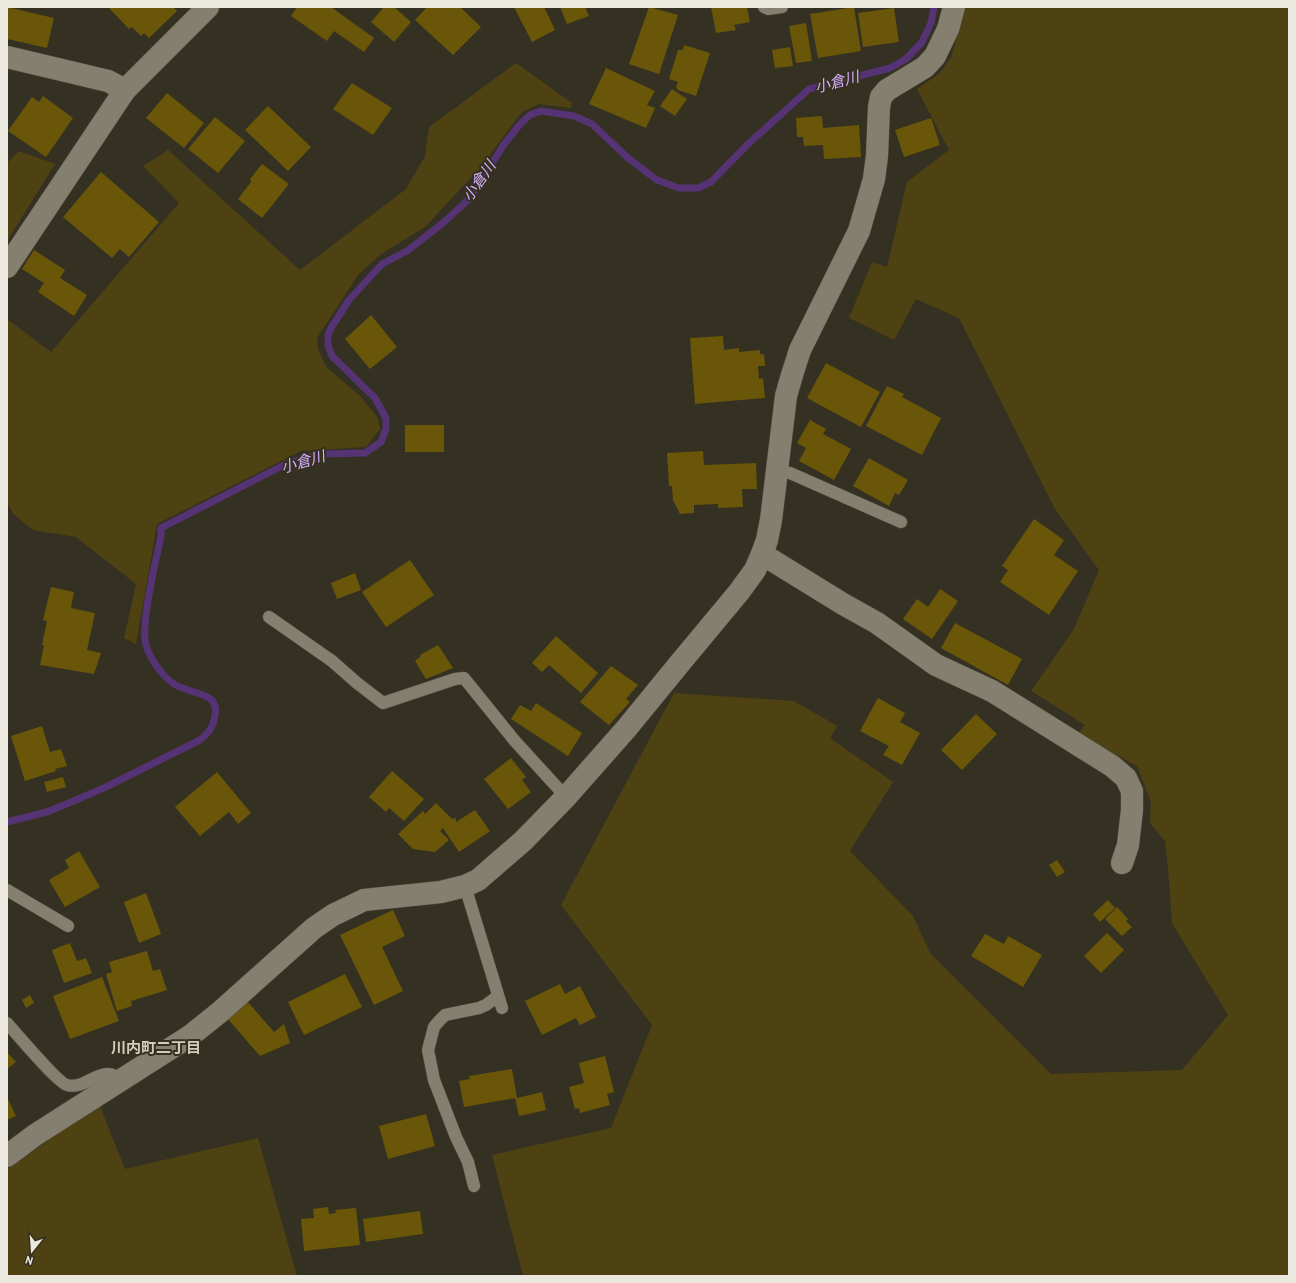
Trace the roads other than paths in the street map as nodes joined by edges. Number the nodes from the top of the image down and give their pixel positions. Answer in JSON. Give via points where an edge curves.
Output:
{"nodes":[{"id":1,"x":208,"y":7,"type":"edge"},
{"id":2,"x":764,"y":7,"type":"edge"},
{"id":3,"x":782,"y":7,"type":"edge"},
{"id":4,"x":954,"y":7,"type":"edge"},
{"id":5,"x":7,"y":57,"type":"edge"},
{"id":6,"x":125,"y":90,"type":"junction"},
{"id":7,"x":7,"y":267,"type":"edge"},
{"id":8,"x":777,"y":471,"type":"junction"},
{"id":9,"x":901,"y":522,"type":"dead end"},
{"id":10,"x":762,"y":554,"type":"junction"},
{"id":11,"x":269,"y":617,"type":"dead end"},
{"id":12,"x":566,"y":797,"type":"junction"},
{"id":13,"x":1122,"y":863,"type":"dead end"},
{"id":14,"x":465,"y":886,"type":"junction"},
{"id":15,"x":7,"y":890,"type":"edge"},
{"id":16,"x":68,"y":926,"type":"dead end"},
{"id":17,"x":7,"y":1023,"type":"edge"},
{"id":18,"x":120,"y":1080,"type":"junction"},
{"id":19,"x":7,"y":1156,"type":"edge"},
{"id":20,"x":474,"y":1186,"type":"dead end"}],
"edges":[{"from":1,"to":6,"type":"street"},
{"from":2,"to":3,"type":"lane"},
{"from":4,"to":8,"type":"street","via":[[948,29],[935,56],[925,67],[887,90],[881,97],[878,107],[877,156],[869,198],[859,232],[800,350],[786,396]]},
{"from":5,"to":6,"type":"street","via":[[108,82]]},
{"from":6,"to":7,"type":"street"},
{"from":8,"to":9,"type":"lane","via":[[790,472]]},
{"from":8,"to":10,"type":"street","via":[[771,520]]},
{"from":10,"to":12,"type":"street","via":[[739,592]]},
{"from":10,"to":13,"type":"street","via":[[877,623],[936,665],[992,691],[1112,766],[1126,778],[1132,791],[1132,810],[1128,845]]},
{"from":11,"to":12,"type":"lane","via":[[332,661],[383,703],[464,678],[514,740]]},
{"from":12,"to":14,"type":"street","via":[[523,841],[478,880]]},
{"from":14,"to":18,"type":"street","via":[[442,892],[364,900],[334,915],[314,928],[190,1036]]},
{"from":14,"to":20,"type":"lane","via":[[500,1002],[445,1015],[434,1027],[428,1050],[434,1080],[468,1162]]},
{"from":15,"to":16,"type":"lane"},
{"from":17,"to":18,"type":"lane","via":[[67,1086],[108,1073],[115,1074]]},
{"from":18,"to":19,"type":"street"}]}
